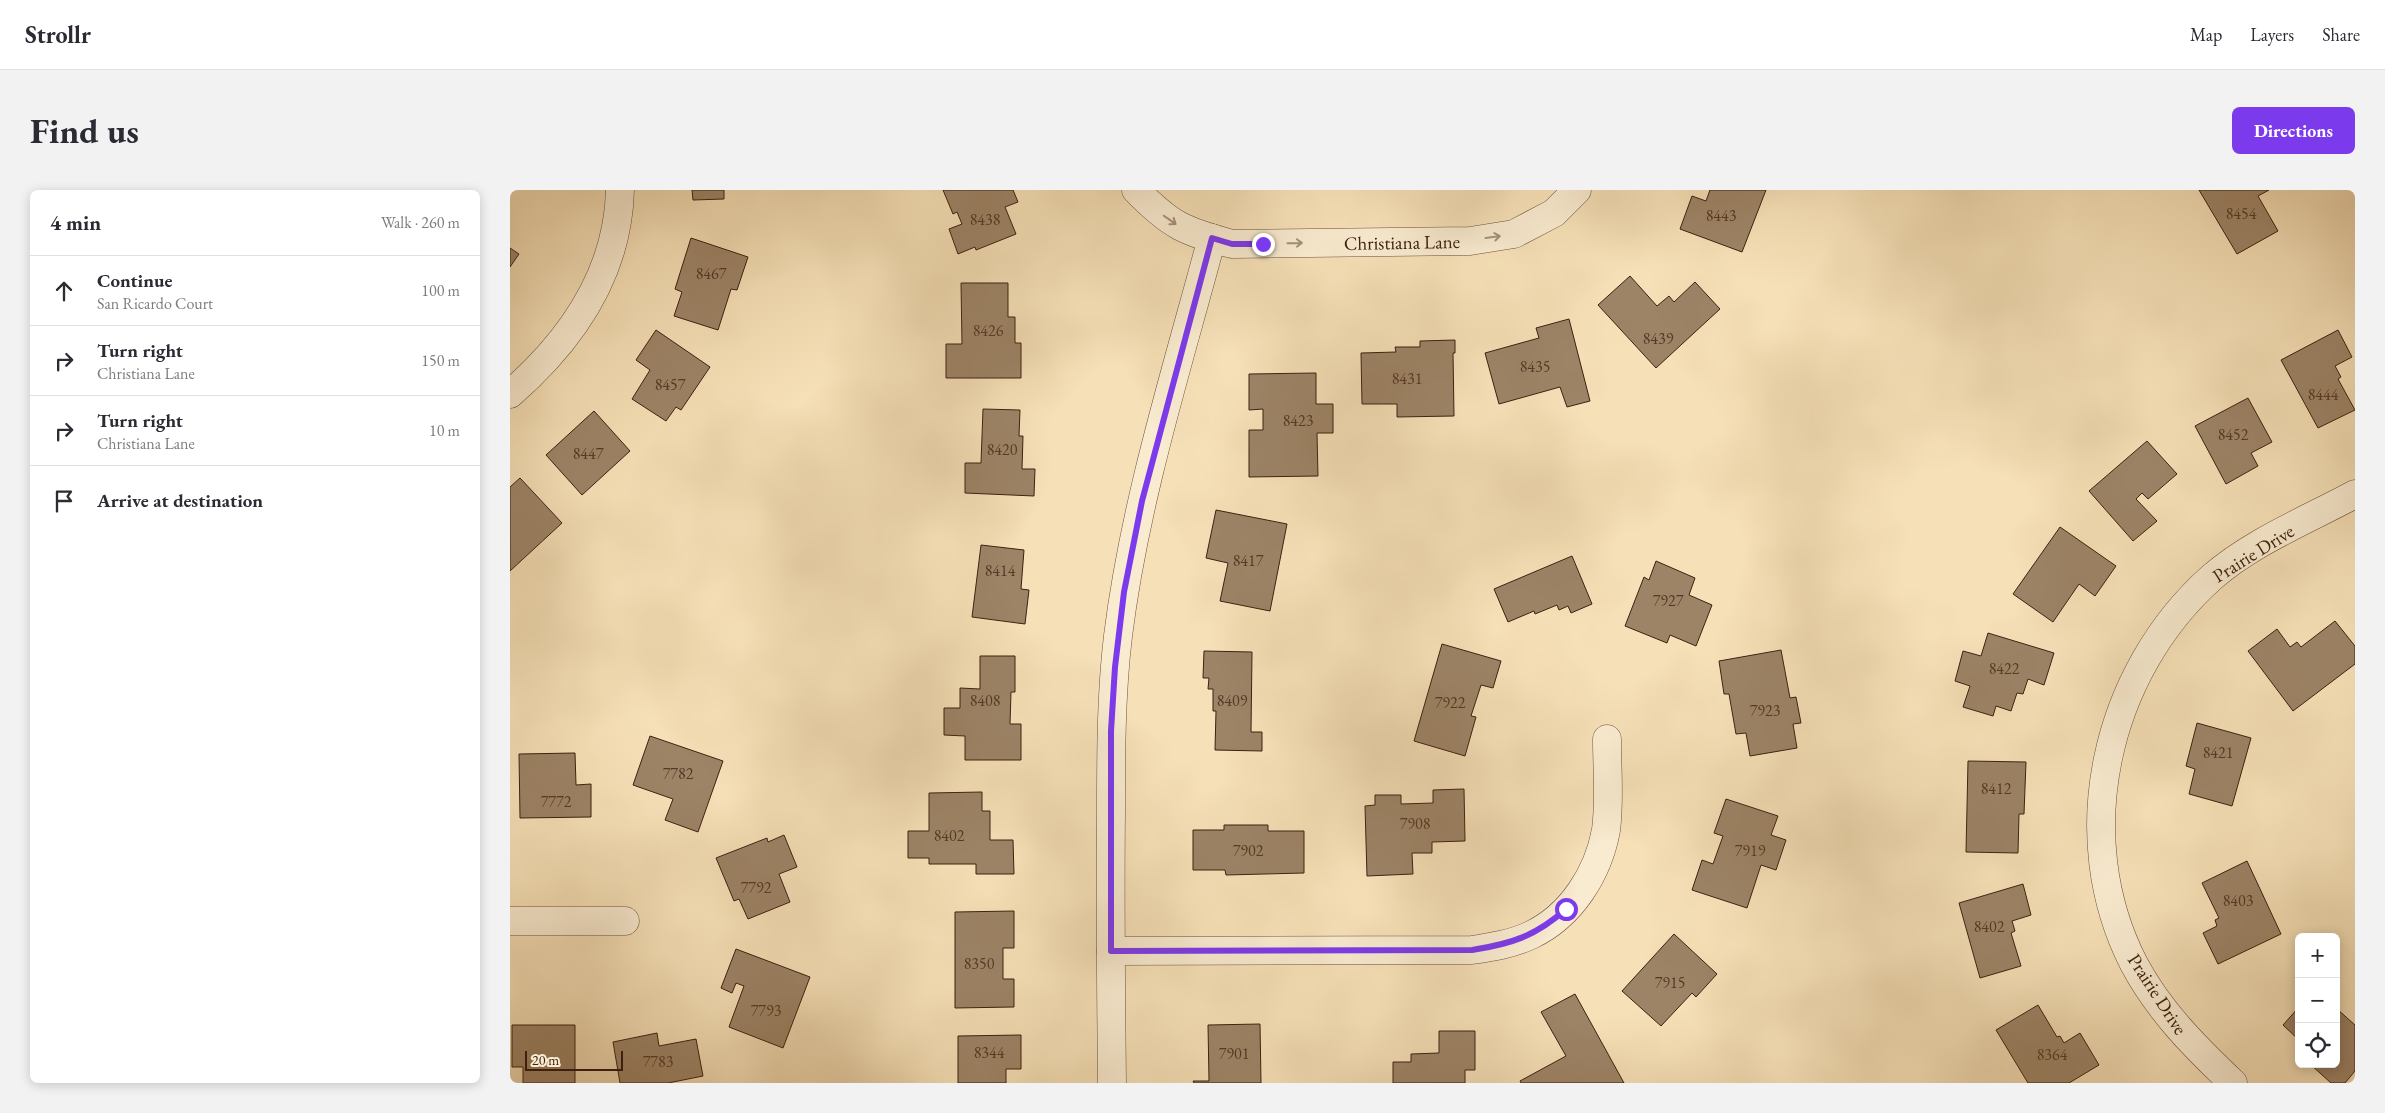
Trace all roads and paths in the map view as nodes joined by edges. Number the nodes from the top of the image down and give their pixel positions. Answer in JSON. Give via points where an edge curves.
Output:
{"nodes":[{"id":1,"x":620,"y":190,"type":"edge"},
{"id":2,"x":1136,"y":190,"type":"edge"},
{"id":3,"x":1577,"y":190,"type":"edge"},
{"id":4,"x":1212,"y":238,"type":"junction"},
{"id":5,"x":510,"y":394,"type":"edge"},
{"id":6,"x":2355,"y":494,"type":"edge"},
{"id":7,"x":1607,"y":739,"type":"dead end"},
{"id":8,"x":510,"y":921,"type":"edge"},
{"id":9,"x":625,"y":921,"type":"dead end"},
{"id":10,"x":1111,"y":951,"type":"junction"},
{"id":11,"x":1112,"y":1083,"type":"edge"},
{"id":12,"x":2233,"y":1083,"type":"edge"}],
"edges":[{"from":1,"to":5,"type":"street","via":[[612,241],[596,288],[582,315],[532,375]]},
{"from":2,"to":4,"type":"street","name":"Christiana Lane","one_way":true,"via":[[1168,221]]},
{"from":4,"to":3,"type":"street","name":"Christiana Lane","one_way":true,"via":[[1232,244],[1470,241],[1514,234],[1554,213]]},
{"from":4,"to":10,"type":"street","via":[[1142,501],[1124,592],[1111,731]]},
{"from":6,"to":12,"type":"street","name":"Prairie Drive","via":[[2259,545],[2210,579],[2169,623],[2152,647],[2124,700],[2110,744],[2103,788],[2101,834],[2106,878],[2117,923],[2134,964],[2158,1001],[2186,1038]]},
{"from":7,"to":10,"type":"street","via":[[1607,814],[1599,858],[1571,903],[1549,924],[1530,936],[1472,950]]},
{"from":8,"to":9,"type":"street"},
{"from":10,"to":11,"type":"street"}]}
